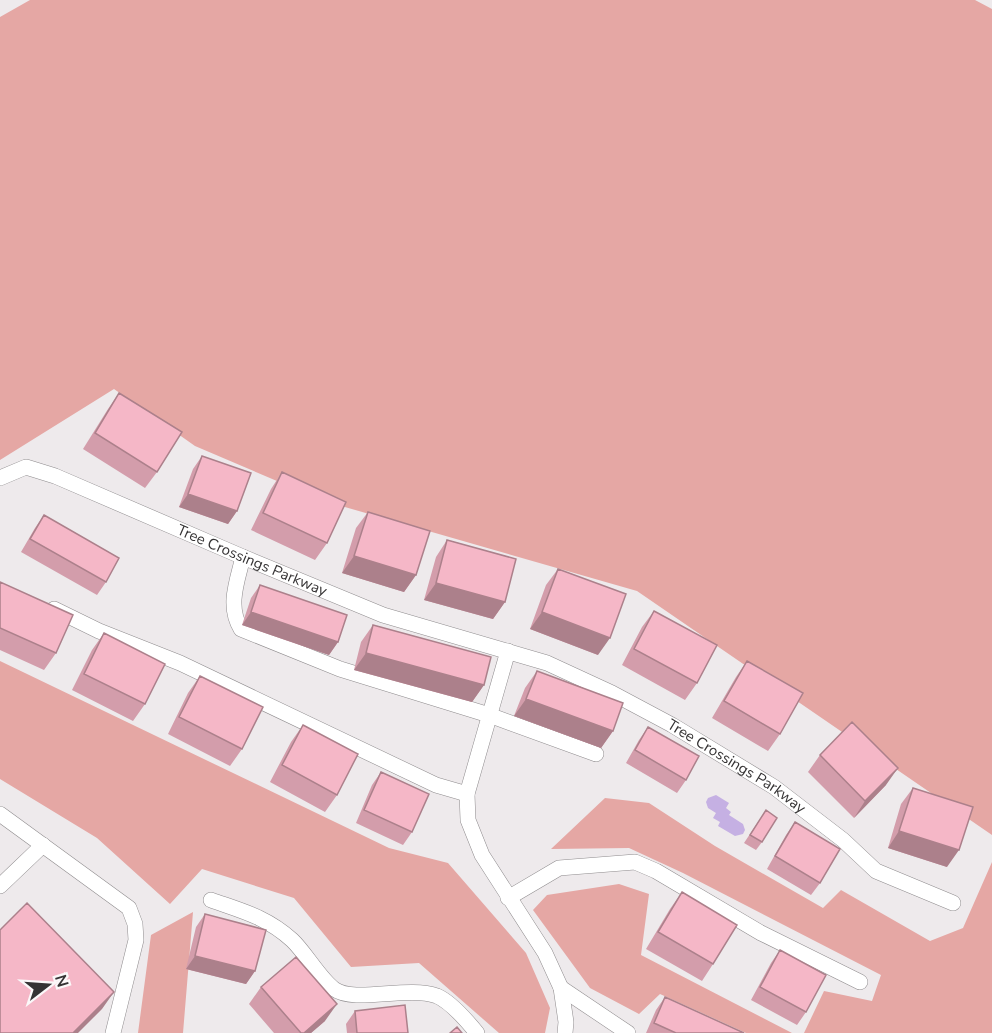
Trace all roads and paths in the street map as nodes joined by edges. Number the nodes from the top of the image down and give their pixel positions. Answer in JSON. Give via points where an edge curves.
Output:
{"nodes":[{"id":1,"x":0,"y":478,"type":"edge"},
{"id":2,"x":243,"y":557,"type":"junction"},
{"id":3,"x":39,"y":602,"type":"edge"},
{"id":4,"x":508,"y":651,"type":"junction"},
{"id":5,"x":489,"y":715,"type":"junction"},
{"id":6,"x":596,"y":754,"type":"dead end"},
{"id":7,"x":467,"y":794,"type":"junction"},
{"id":8,"x":0,"y":814,"type":"edge"},
{"id":9,"x":43,"y":845,"type":"junction"},
{"id":10,"x":0,"y":886,"type":"edge"},
{"id":11,"x":508,"y":898,"type":"junction"},
{"id":12,"x":211,"y":900,"type":"dead end"},
{"id":13,"x":953,"y":903,"type":"dead end"},
{"id":14,"x":860,"y":982,"type":"dead end"},
{"id":15,"x":561,"y":988,"type":"junction"},
{"id":16,"x":113,"y":1033,"type":"edge"},
{"id":17,"x":477,"y":1033,"type":"edge"},
{"id":18,"x":565,"y":1033,"type":"edge"},
{"id":19,"x":628,"y":1033,"type":"edge"}],
"edges":[{"from":1,"to":2,"type":"street","name":"Tree Crossings Parkway","via":[[27,467]]},
{"from":2,"to":4,"type":"street","name":"Tree Crossings Parkway","via":[[383,615]]},
{"from":2,"to":5,"type":"street","via":[[233,599],[234,618],[241,629],[340,669]]},
{"from":3,"to":7,"type":"street","via":[[180,663],[436,785]]},
{"from":4,"to":5,"type":"street"},
{"from":4,"to":13,"type":"street","name":"Tree Crossings Parkway","via":[[547,663],[672,725],[774,786],[876,871]]},
{"from":5,"to":6,"type":"street"},
{"from":5,"to":7,"type":"street"},
{"from":7,"to":11,"type":"street","via":[[468,820],[482,855]]},
{"from":8,"to":9,"type":"street"},
{"from":9,"to":10,"type":"street"},
{"from":9,"to":16,"type":"street","via":[[129,908],[135,924],[136,940]]},
{"from":11,"to":14,"type":"street","via":[[559,868],[635,862],[761,933]]},
{"from":11,"to":15,"type":"street","via":[[545,953]]},
{"from":12,"to":17,"type":"street","via":[[264,918],[292,940],[334,989],[350,995],[413,991],[439,997]]},
{"from":15,"to":18,"type":"street"},
{"from":15,"to":19,"type":"street"}]}
